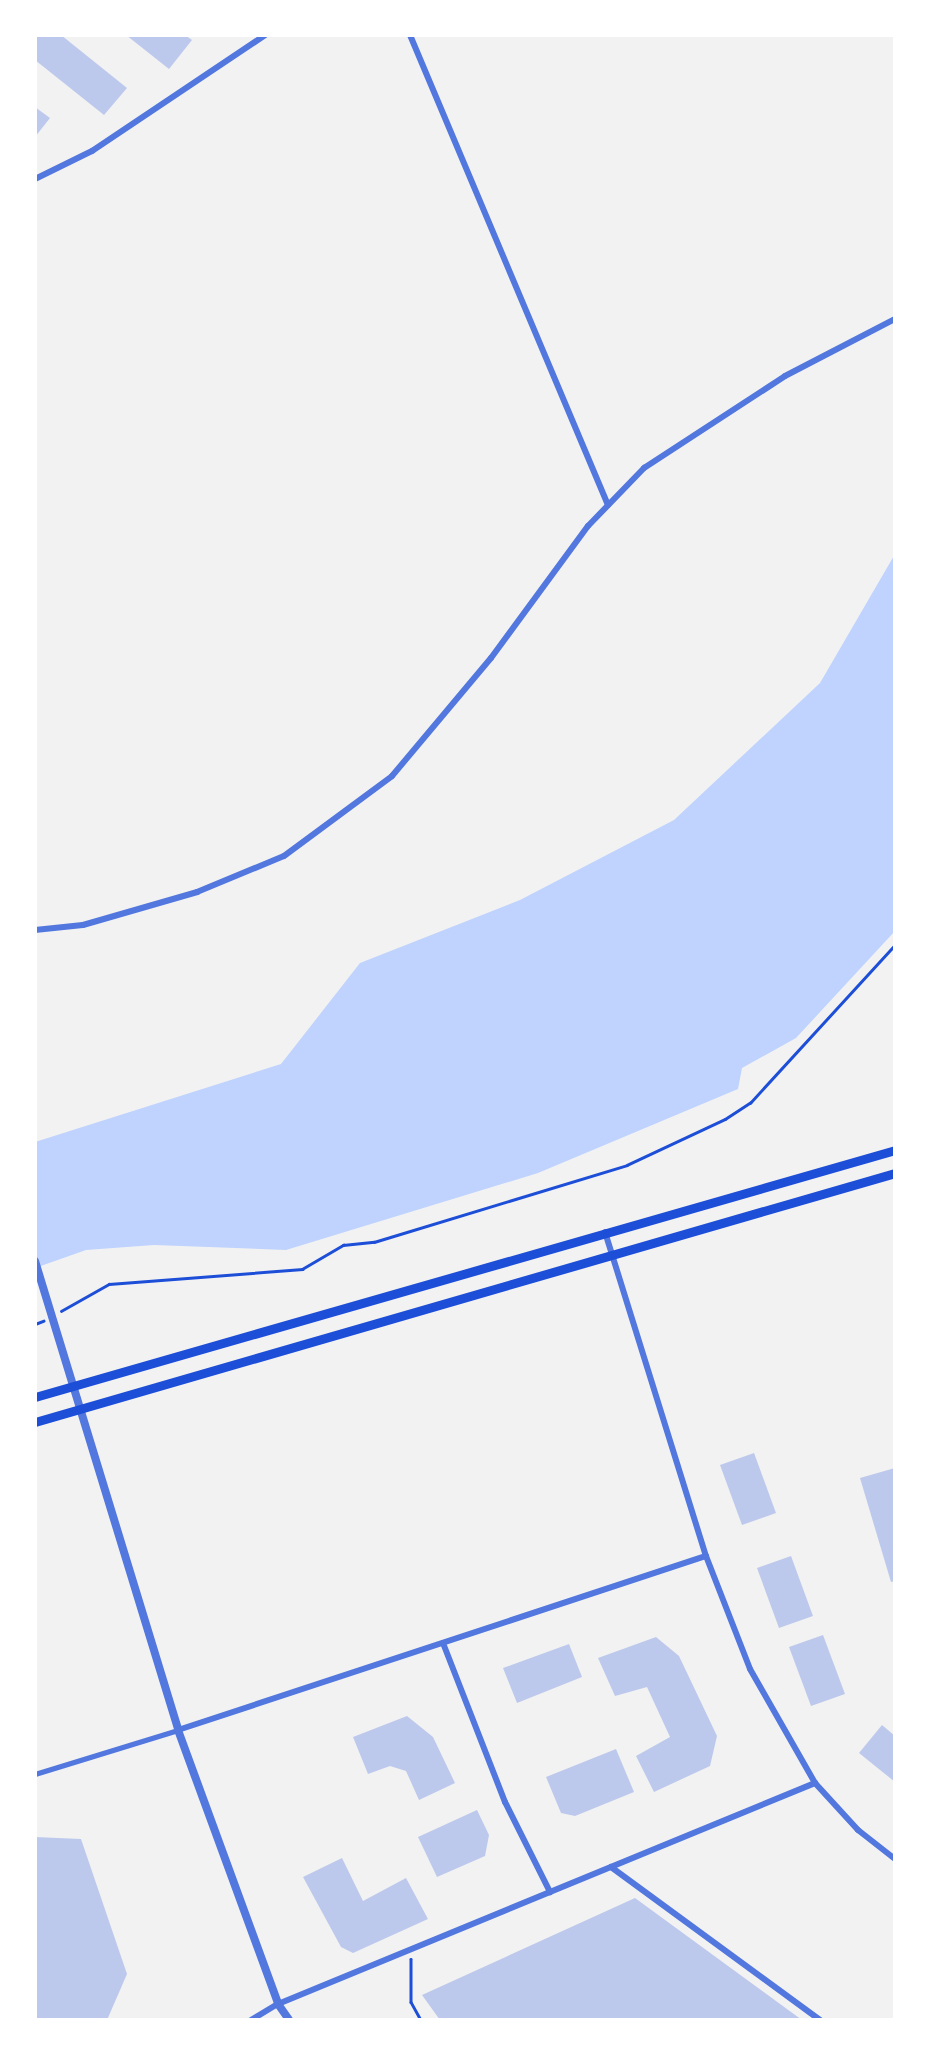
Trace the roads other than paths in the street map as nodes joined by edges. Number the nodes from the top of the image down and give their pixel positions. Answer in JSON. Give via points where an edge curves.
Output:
{"nodes":[{"id":1,"x":265,"y":35,"type":"edge"},
{"id":2,"x":410,"y":35,"type":"edge"},
{"id":3,"x":35,"y":180,"type":"edge"},
{"id":4,"x":895,"y":318,"type":"edge"},
{"id":5,"x":608,"y":505,"type":"junction"},
{"id":6,"x":35,"y":930,"type":"edge"},
{"id":7,"x":895,"y":1150,"type":"edge"},
{"id":8,"x":895,"y":1173,"type":"edge"},
{"id":9,"x":604,"y":1232,"type":"junction"},
{"id":10,"x":611,"y":1255,"type":"junction"},
{"id":11,"x":35,"y":1261,"type":"edge"},
{"id":12,"x":73,"y":1386,"type":"junction"},
{"id":13,"x":35,"y":1396,"type":"edge"},
{"id":14,"x":79,"y":1409,"type":"junction"},
{"id":15,"x":35,"y":1422,"type":"edge"},
{"id":16,"x":706,"y":1556,"type":"junction"},
{"id":17,"x":443,"y":1643,"type":"junction"},
{"id":18,"x":178,"y":1730,"type":"junction"},
{"id":19,"x":35,"y":1774,"type":"edge"},
{"id":20,"x":815,"y":1783,"type":"junction"},
{"id":21,"x":895,"y":1858,"type":"edge"},
{"id":22,"x":611,"y":1867,"type":"junction"},
{"id":23,"x":550,"y":1892,"type":"junction"},
{"id":24,"x":278,"y":2004,"type":"junction"},
{"id":25,"x":251,"y":2020,"type":"edge"},
{"id":26,"x":289,"y":2020,"type":"edge"},
{"id":27,"x":820,"y":2020,"type":"edge"}],
"edges":[{"from":1,"to":3,"type":"street","via":[[92,151]]},
{"from":2,"to":5,"type":"street"},
{"from":4,"to":5,"type":"street","via":[[785,376],[644,468]]},
{"from":5,"to":6,"type":"street","via":[[392,776],[284,856],[197,892],[83,925]]},
{"from":7,"to":9,"type":"main road"},
{"from":8,"to":10,"type":"main road"},
{"from":9,"to":10,"type":"street"},
{"from":9,"to":12,"type":"main road"},
{"from":10,"to":14,"type":"main road"},
{"from":10,"to":16,"type":"street"},
{"from":11,"to":12,"type":"street"},
{"from":12,"to":13,"type":"main road"},
{"from":12,"to":14,"type":"street"},
{"from":14,"to":15,"type":"main road"},
{"from":14,"to":18,"type":"street"},
{"from":16,"to":17,"type":"street"},
{"from":16,"to":20,"type":"street","via":[[750,1669]]},
{"from":17,"to":18,"type":"street"},
{"from":17,"to":23,"type":"street","via":[[505,1802]]},
{"from":18,"to":19,"type":"street"},
{"from":18,"to":24,"type":"street"},
{"from":20,"to":21,"type":"street","via":[[858,1829]]},
{"from":20,"to":22,"type":"street"},
{"from":22,"to":23,"type":"street"},
{"from":22,"to":27,"type":"street"},
{"from":23,"to":24,"type":"street"},
{"from":24,"to":25,"type":"street"},
{"from":24,"to":26,"type":"street"}]}
